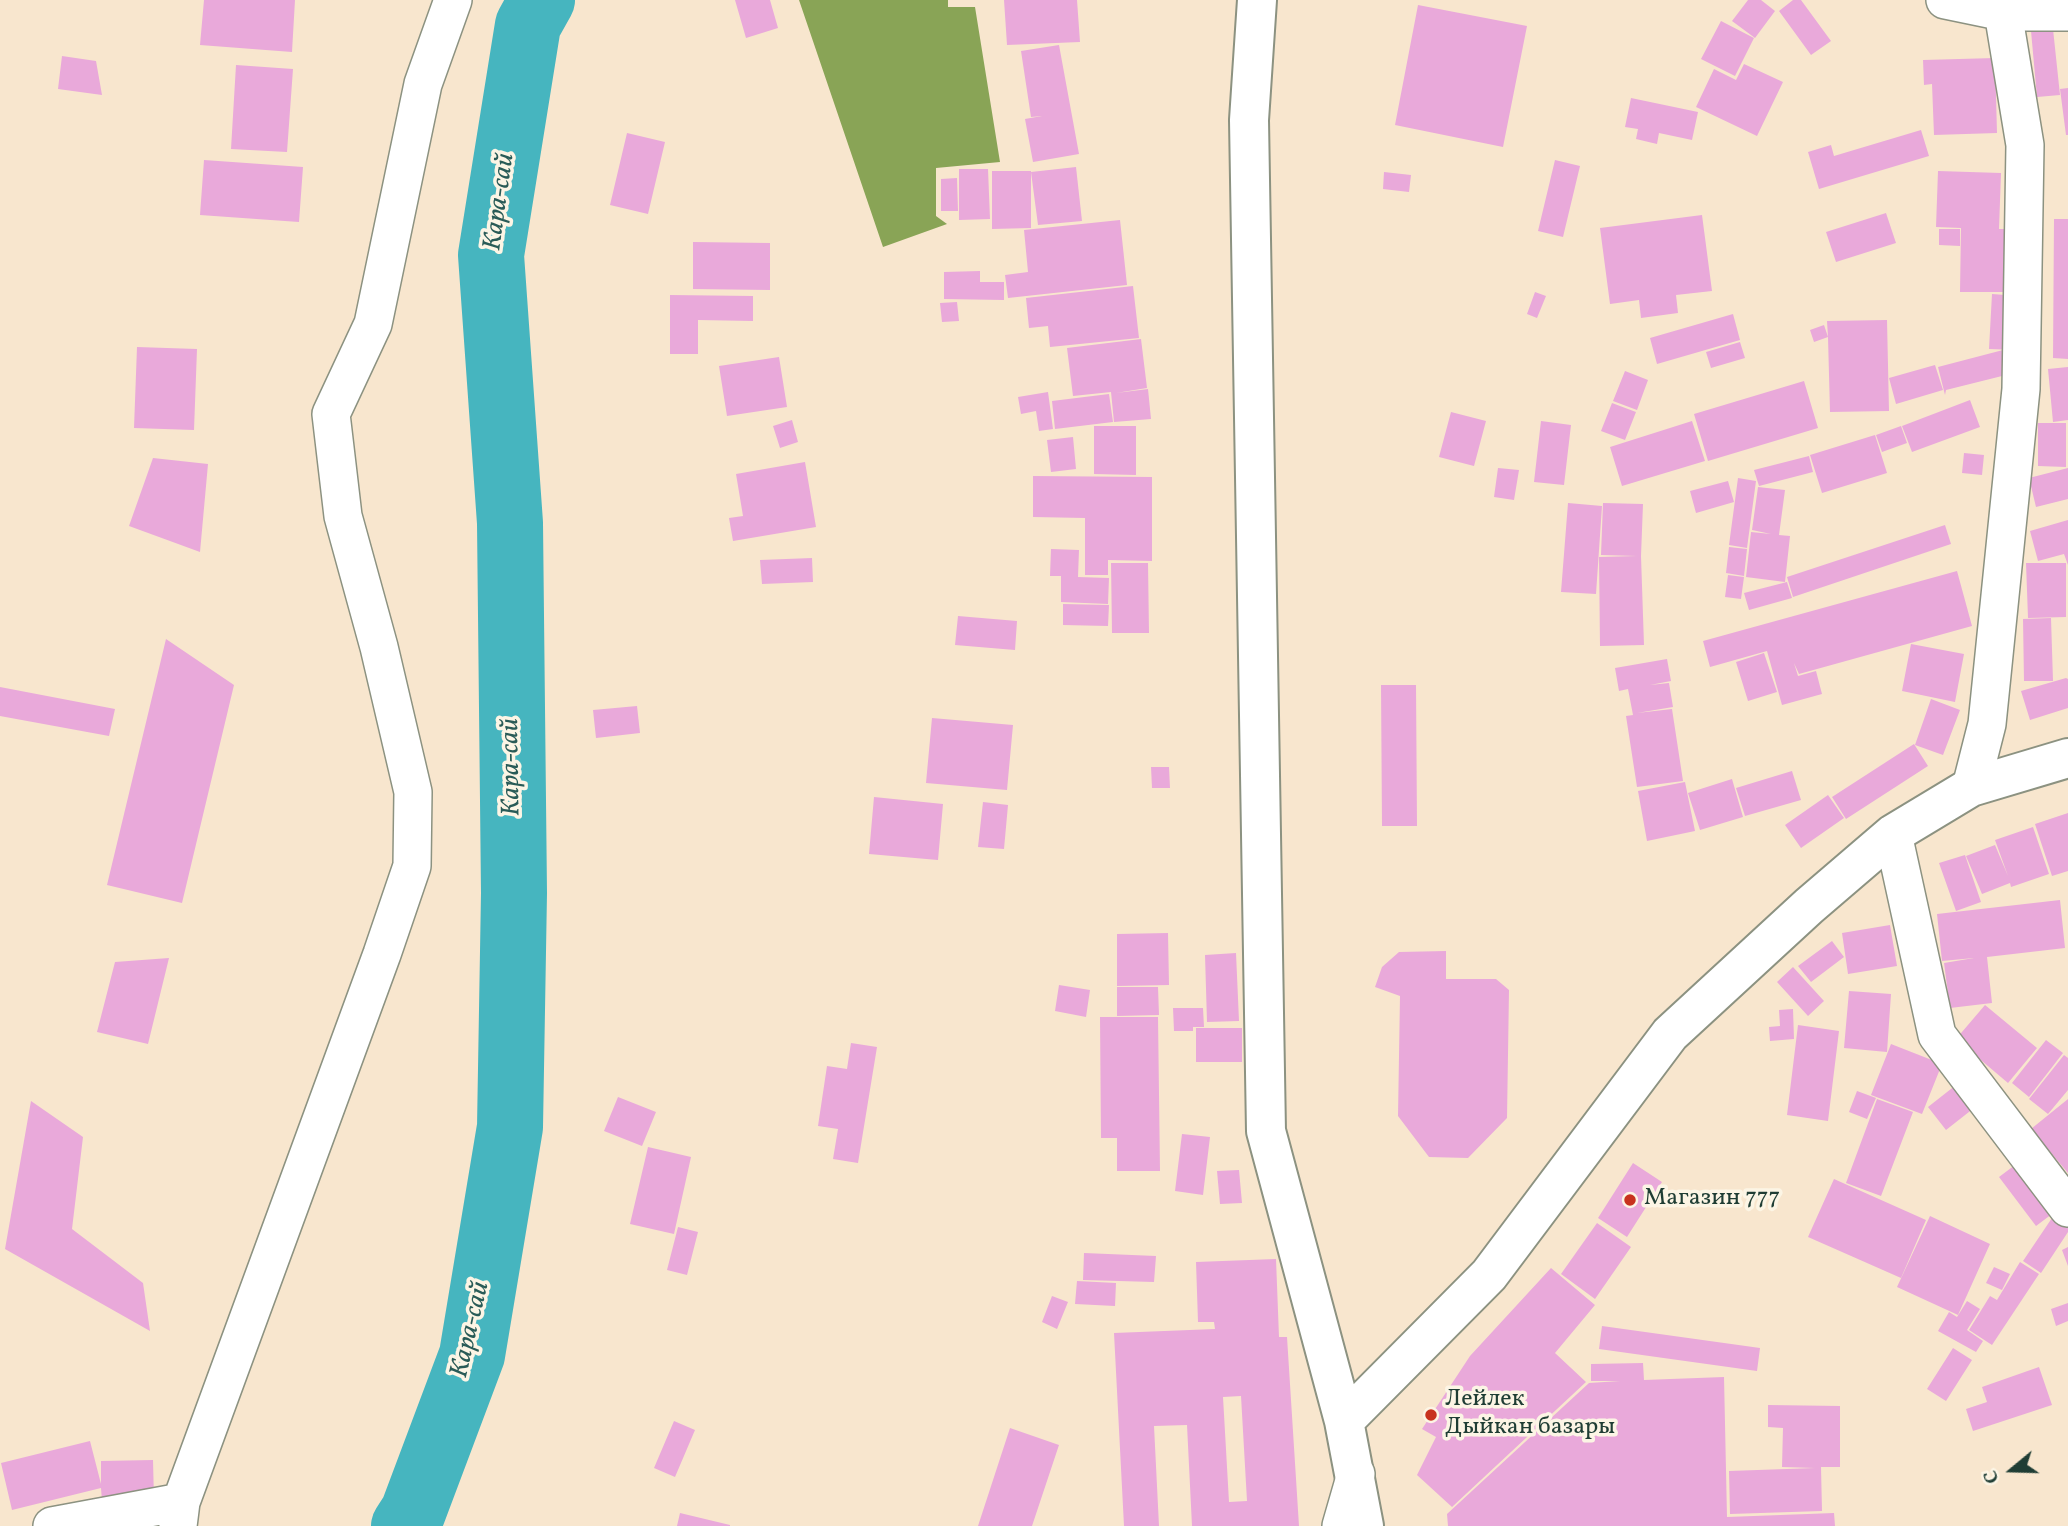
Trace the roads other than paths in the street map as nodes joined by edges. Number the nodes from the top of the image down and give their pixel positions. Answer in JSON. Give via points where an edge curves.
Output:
{"nodes":[{"id":1,"x":453,"y":0,"type":"edge"},
{"id":2,"x":1257,"y":0,"type":"edge"},
{"id":3,"x":1945,"y":0,"type":"edge"},
{"id":4,"x":2003,"y":12,"type":"junction"},
{"id":5,"x":2068,"y":12,"type":"edge"},
{"id":6,"x":2068,"y":758,"type":"edge"},
{"id":7,"x":1971,"y":787,"type":"junction"},
{"id":8,"x":1893,"y":834,"type":"junction"},
{"id":9,"x":2068,"y":1208,"type":"edge"},
{"id":10,"x":1344,"y":1421,"type":"junction"},
{"id":11,"x":1356,"y":1474,"type":"junction"},
{"id":12,"x":179,"y":1514,"type":"edge"},
{"id":13,"x":52,"y":1526,"type":"edge"},
{"id":14,"x":1341,"y":1526,"type":"edge"},
{"id":15,"x":1364,"y":1526,"type":"edge"}],
"edges":[{"from":1,"to":12,"type":"street","via":[[423,84],[373,324],[331,414],[343,516],[413,792],[412,866]]},
{"from":2,"to":10,"type":"main road","via":[[1248,120],[1266,1132]]},
{"from":3,"to":4,"type":"street"},
{"from":4,"to":5,"type":"street"},
{"from":4,"to":7,"type":"street","via":[[2025,145],[2021,389],[1987,724]]},
{"from":6,"to":7,"type":"main road"},
{"from":7,"to":8,"type":"main road"},
{"from":8,"to":9,"type":"street","via":[[1937,1035]]},
{"from":8,"to":10,"type":"main road","via":[[1670,1034],[1489,1275]]},
{"from":10,"to":11,"type":"main road"},
{"from":11,"to":14,"type":"street"},
{"from":11,"to":15,"type":"main road"},
{"from":12,"to":13,"type":"street"}]}
